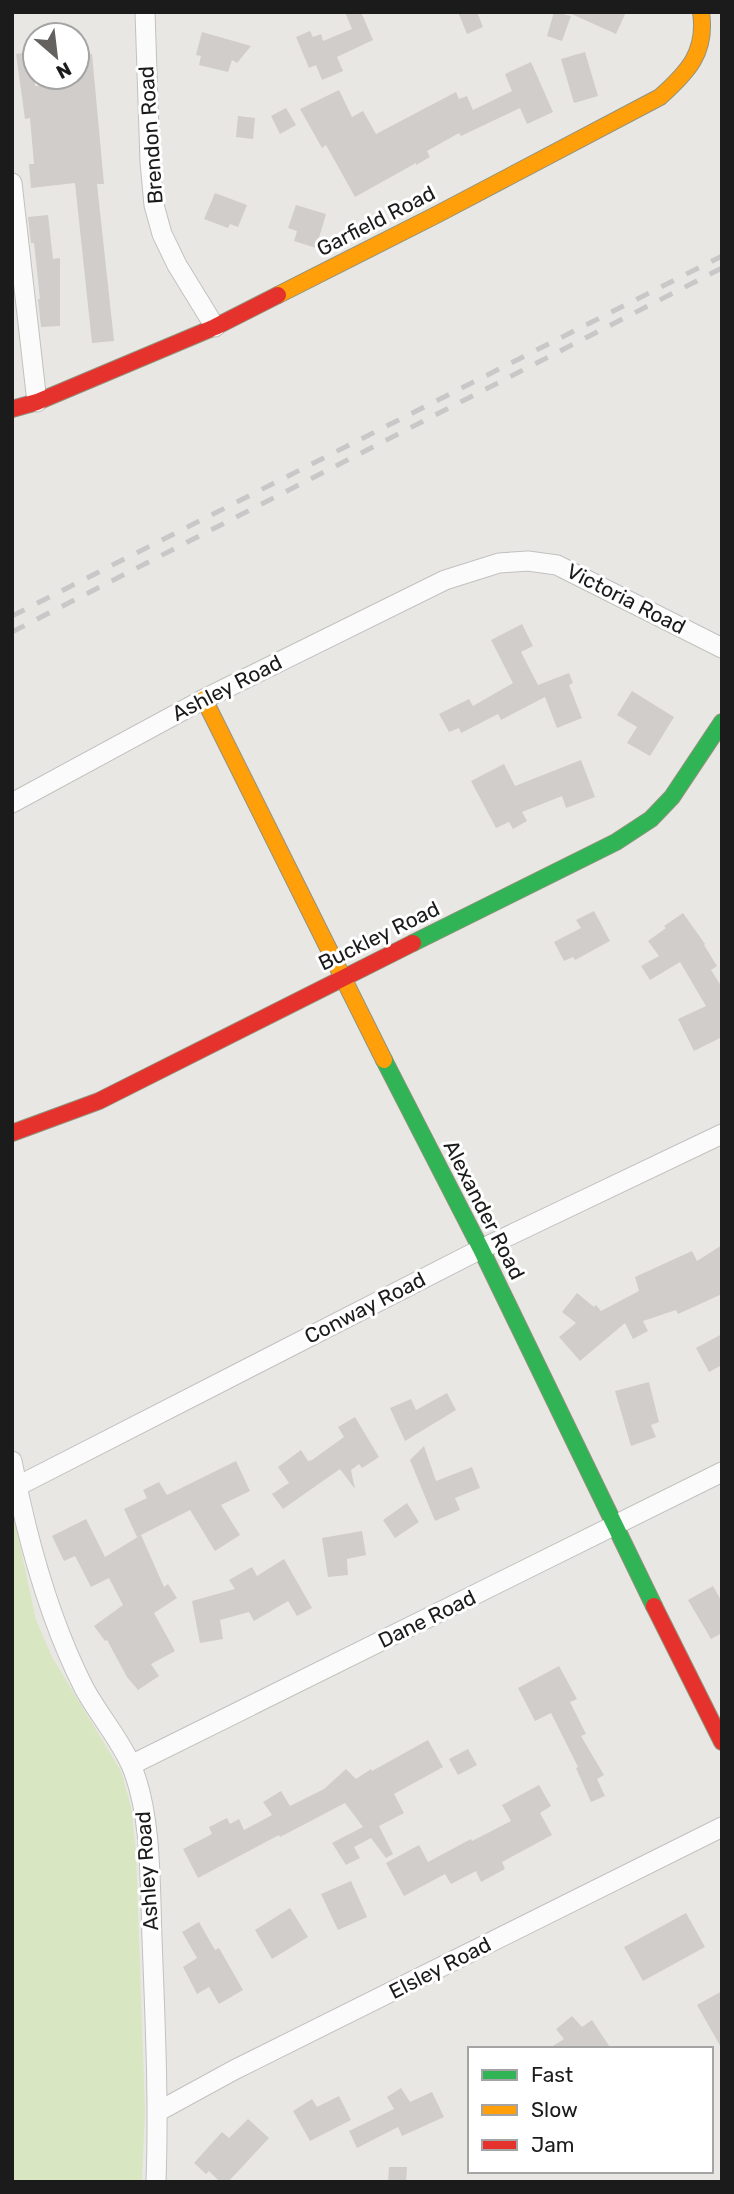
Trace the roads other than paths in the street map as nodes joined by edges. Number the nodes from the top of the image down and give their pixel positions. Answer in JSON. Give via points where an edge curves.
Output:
{"nodes":[{"id":1,"x":145,"y":12,"type":"edge"},
{"id":2,"x":701,"y":12,"type":"edge"},
{"id":3,"x":12,"y":183,"type":"edge"},
{"id":4,"x":215,"y":327,"type":"junction"},
{"id":5,"x":37,"y":402,"type":"junction"},
{"id":6,"x":12,"y":409,"type":"edge"},
{"id":7,"x":445,"y":580,"type":"joint"},
{"id":8,"x":722,"y":648,"type":"edge"},
{"id":9,"x":204,"y":699,"type":"junction"},
{"id":10,"x":722,"y":722,"type":"edge"},
{"id":11,"x":12,"y":803,"type":"edge"},
{"id":12,"x":342,"y":978,"type":"junction"},
{"id":13,"x":12,"y":1133,"type":"edge"},
{"id":14,"x":722,"y":1134,"type":"edge"},
{"id":15,"x":481,"y":1249,"type":"junction"},
{"id":16,"x":12,"y":1461,"type":"edge"},
{"id":17,"x":722,"y":1472,"type":"edge"},
{"id":18,"x":15,"y":1488,"type":"edge"},
{"id":19,"x":614,"y":1526,"type":"junction"},
{"id":20,"x":722,"y":1742,"type":"edge"},
{"id":21,"x":131,"y":1765,"type":"junction"},
{"id":22,"x":722,"y":1827,"type":"edge"},
{"id":23,"x":159,"y":2111,"type":"junction"},
{"id":24,"x":156,"y":2182,"type":"edge"}],
"edges":[{"from":1,"to":4,"type":"street","name":"Brendon Road","via":[[154,205],[177,265]]},
{"from":2,"to":4,"type":"street","name":"Garfield Road","via":[[704,24],[698,54],[684,76],[660,97]]},
{"from":3,"to":5,"type":"street"},
{"from":4,"to":5,"type":"street","name":"Garfield Road"},
{"from":5,"to":6,"type":"street","name":"Garfield Road"},
{"from":7,"to":8,"type":"street","name":"Victoria Road","via":[[499,563],[557,565]]},
{"from":7,"to":9,"type":"street","name":"Ashley Road"},
{"from":9,"to":11,"type":"street","name":"Ashley Road"},
{"from":9,"to":12,"type":"street","name":"Alexander Road"},
{"from":10,"to":12,"type":"street","name":"Buckley Road","via":[[672,797],[651,819],[616,842]]},
{"from":12,"to":13,"type":"street","name":"Buckley Road","via":[[99,1101]]},
{"from":12,"to":15,"type":"street","name":"Alexander Road"},
{"from":14,"to":15,"type":"street","name":"Conway Road"},
{"from":15,"to":18,"type":"street","name":"Conway Road"},
{"from":15,"to":19,"type":"street","name":"Alexander Road"},
{"from":16,"to":18,"type":"street","name":"Ashley Road"},
{"from":17,"to":19,"type":"street","name":"Dane Road"},
{"from":18,"to":21,"type":"street","name":"Ashley Road","via":[[61,1640]]},
{"from":19,"to":20,"type":"street","name":"Alexander Road"},
{"from":19,"to":21,"type":"street","name":"Dane Road"},
{"from":21,"to":23,"type":"street","name":"Ashley Road","via":[[147,1840]]},
{"from":22,"to":23,"type":"street","name":"Elsley Road"},
{"from":23,"to":24,"type":"street","name":"Ashley Road"}]}
